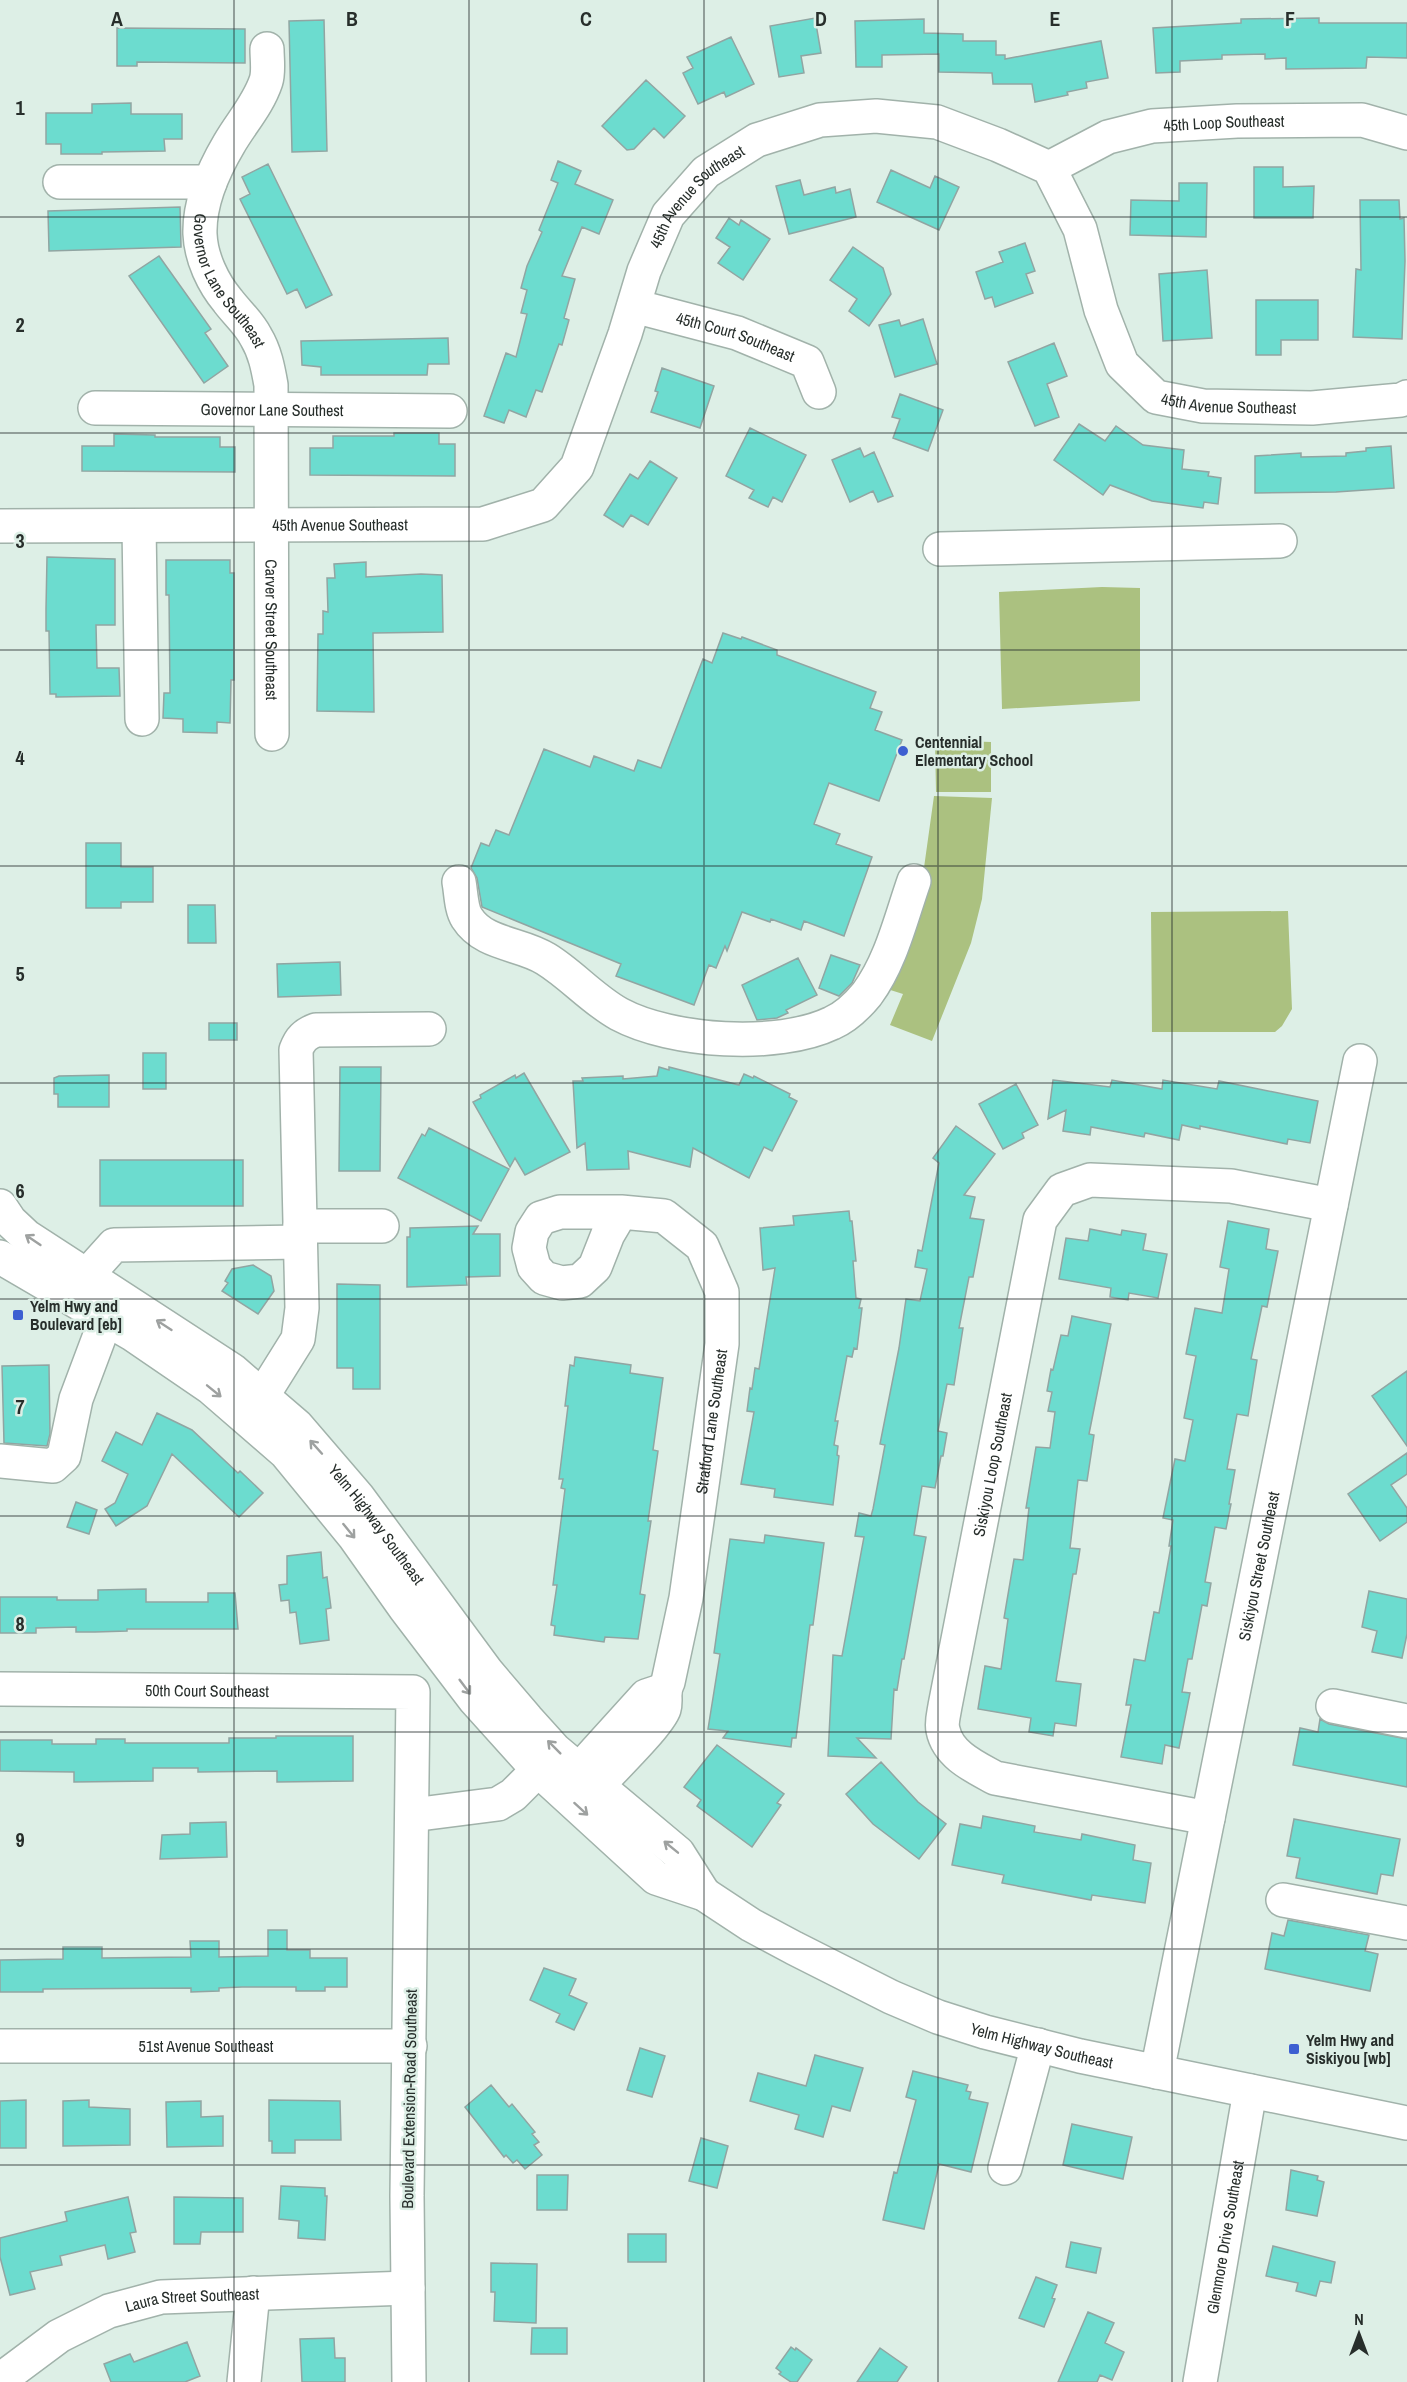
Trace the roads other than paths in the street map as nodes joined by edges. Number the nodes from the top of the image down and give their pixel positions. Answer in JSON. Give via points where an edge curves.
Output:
{"nodes":[{"id":1,"x":267,"y":49,"type":"dead end"},
{"id":2,"x":1407,"y":133,"type":"edge"},
{"id":3,"x":1049,"y":168,"type":"junction"},
{"id":4,"x":60,"y":182,"type":"dead end"},
{"id":5,"x":210,"y":182,"type":"junction"},
{"id":6,"x":633,"y":306,"type":"junction"},
{"id":7,"x":819,"y":392,"type":"dead end"},
{"id":8,"x":1407,"y":397,"type":"edge"},
{"id":9,"x":95,"y":408,"type":"dead end"},
{"id":10,"x":272,"y":410,"type":"junction"},
{"id":11,"x":450,"y":411,"type":"dead end"},
{"id":12,"x":271,"y":525,"type":"junction"},
{"id":13,"x":0,"y":526,"type":"edge"},
{"id":14,"x":139,"y":526,"type":"junction"},
{"id":15,"x":1280,"y":541,"type":"dead end"},
{"id":16,"x":940,"y":549,"type":"dead end"},
{"id":17,"x":142,"y":719,"type":"dead end"},
{"id":18,"x":272,"y":734,"type":"dead end"},
{"id":19,"x":914,"y":880,"type":"dead end"},
{"id":20,"x":459,"y":882,"type":"dead end"},
{"id":21,"x":429,"y":1029,"type":"dead end"},
{"id":22,"x":1360,"y":1061,"type":"dead end"},
{"id":23,"x":1331,"y":1205,"type":"junction"},
{"id":24,"x":0,"y":1206,"type":"edge"},
{"id":25,"x":621,"y":1212,"type":"dead end"},
{"id":26,"x":382,"y":1226,"type":"dead end"},
{"id":27,"x":300,"y":1234,"type":"junction"},
{"id":28,"x":0,"y":1257,"type":"edge"},
{"id":29,"x":87,"y":1275,"type":"junction"},
{"id":30,"x":106,"y":1319,"type":"junction"},
{"id":31,"x":263,"y":1395,"type":"junction"},
{"id":32,"x":0,"y":1461,"type":"edge"},
{"id":33,"x":0,"y":1689,"type":"edge"},
{"id":34,"x":413,"y":1692,"type":"joint"},
{"id":35,"x":1333,"y":1706,"type":"dead end"},
{"id":36,"x":1407,"y":1721,"type":"edge"},
{"id":37,"x":538,"y":1770,"type":"junction"},
{"id":38,"x":588,"y":1778,"type":"junction"},
{"id":39,"x":411,"y":1815,"type":"junction"},
{"id":40,"x":1208,"y":1818,"type":"junction"},
{"id":41,"x":704,"y":1894,"type":"junction"},
{"id":42,"x":1283,"y":1900,"type":"dead end"},
{"id":43,"x":1407,"y":1923,"type":"edge"},
{"id":44,"x":1038,"y":2045,"type":"junction"},
{"id":45,"x":0,"y":2046,"type":"edge"},
{"id":46,"x":410,"y":2046,"type":"junction"},
{"id":47,"x":1157,"y":2072,"type":"junction"},
{"id":48,"x":1250,"y":2091,"type":"junction"},
{"id":49,"x":1407,"y":2123,"type":"edge"},
{"id":50,"x":1005,"y":2168,"type":"dead end"},
{"id":51,"x":408,"y":2288,"type":"junction"},
{"id":52,"x":253,"y":2293,"type":"junction"},
{"id":53,"x":0,"y":2380,"type":"edge"},
{"id":54,"x":244,"y":2382,"type":"edge"},
{"id":55,"x":409,"y":2382,"type":"edge"},
{"id":56,"x":1200,"y":2382,"type":"edge"}],
"edges":[{"from":1,"to":5,"type":"street","name":"Governor Lane Southeast","via":[[267,79]]},
{"from":2,"to":3,"type":"street","name":"45th Loop Southeast","via":[[1362,120],[1152,126],[1108,137]]},
{"from":3,"to":6,"type":"street","name":"45th Avenue Southeast","via":[[937,122],[876,116],[820,120],[757,140],[706,172],[668,215]]},
{"from":3,"to":8,"type":"street","name":"45th Avenue Southeast","via":[[1080,229],[1101,310],[1122,364],[1156,397],[1203,406],[1312,408]]},
{"from":4,"to":5,"type":"street"},
{"from":5,"to":10,"type":"street","name":"Governor Lane Southeast","via":[[200,236],[204,258],[227,301],[243,317],[260,345],[267,362]]},
{"from":6,"to":7,"type":"street","name":"45th Court Southeast","via":[[737,333],[807,362]]},
{"from":6,"to":12,"type":"street","name":"45th Avenue Southeast","via":[[577,467],[543,505],[483,525]]},
{"from":9,"to":10,"type":"street","name":"Governor Lane Southest"},
{"from":10,"to":11,"type":"street","name":"Governor Lane Southest"},
{"from":10,"to":12,"type":"street","name":"Governor Lane Southeast"},
{"from":12,"to":14,"type":"street","name":"45th Avenue Southeast"},
{"from":12,"to":18,"type":"street","name":"Carver Street Southeast"},
{"from":13,"to":14,"type":"street","name":"45th Avenue Southeast"},
{"from":14,"to":17,"type":"street"},
{"from":15,"to":16,"type":"street"},
{"from":19,"to":20,"type":"street","via":[[878,978],[851,1011],[833,1023],[801,1034],[725,1040],[645,1026],[593,997],[546,958],[483,934],[466,916]]},
{"from":21,"to":27,"type":"street","via":[[316,1030],[299,1042],[296,1050]]},
{"from":22,"to":23,"type":"street","name":"Siskiyou Street Southeast"},
{"from":23,"to":40,"type":"street","name":"Siskiyou Street Southeast"},
{"from":23,"to":40,"type":"street","name":"Siskiyou Loop Southeast","via":[[1231,1186],[1090,1180],[1062,1190],[1040,1220],[1037,1232],[942,1729],[951,1749],[995,1778]]},
{"from":29,"to":24,"type":"street","name":"Yelm Highway Southeast","one_way":true,"via":[[26,1236]]},
{"from":25,"to":38,"type":"street","name":"Stratford Lane Southeast","via":[[664,1216],[702,1246],[722,1292],[722,1344],[686,1598],[664,1690],[664,1708],[651,1726]]},
{"from":26,"to":27,"type":"street"},
{"from":27,"to":29,"type":"street","via":[[114,1245]]},
{"from":27,"to":31,"type":"street","via":[[302,1308],[298,1339]]},
{"from":28,"to":30,"type":"street","name":"Yelm Highway Southeast"},
{"from":31,"to":29,"type":"street","name":"Yelm Highway Southeast","one_way":true,"via":[[232,1370]]},
{"from":30,"to":32,"type":"street","via":[[75,1399],[64,1456],[53,1466]]},
{"from":30,"to":37,"type":"street","name":"Yelm Highway Southeast","one_way":true,"via":[[211,1388],[286,1452],[354,1536],[475,1700]]},
{"from":38,"to":31,"type":"street","name":"Yelm Highway Southeast","one_way":true,"via":[[541,1734],[487,1672],[330,1462]]},
{"from":33,"to":34,"type":"street","name":"50th Court Southeast"},
{"from":34,"to":39,"type":"street","name":"Boulevard Extension-Road Southeast"},
{"from":35,"to":36,"type":"street"},
{"from":37,"to":39,"type":"street","via":[[498,1804]]},
{"from":37,"to":41,"type":"street","name":"Yelm Highway Southeast","one_way":true,"via":[[656,1878]]},
{"from":41,"to":38,"type":"street","name":"Yelm Highway Southeast","one_way":true,"via":[[678,1853]]},
{"from":39,"to":46,"type":"street","name":"Boulevard Extension-Road Southeast"},
{"from":40,"to":47,"type":"street","name":"Siskiyou Street Southeast"},
{"from":41,"to":44,"type":"street","name":"Yelm Highway Southeast","via":[[760,1930],[891,1996],[938,2017]]},
{"from":42,"to":43,"type":"street"},
{"from":44,"to":47,"type":"street","name":"Yelm Highway Southeast"},
{"from":44,"to":50,"type":"street"},
{"from":45,"to":46,"type":"street","name":"51st Avenue Southeast"},
{"from":46,"to":51,"type":"street","name":"Boulevard Extension-Road Southeast"},
{"from":47,"to":48,"type":"street","name":"Yelm Highway Southeast"},
{"from":48,"to":49,"type":"street","name":"Yelm Highway Southeast"},
{"from":48,"to":56,"type":"street","name":"Glenmore Drive Southeast"},
{"from":51,"to":52,"type":"street","name":"Laura Street Southeast"},
{"from":51,"to":55,"type":"street","name":"Boulevard Extension-Road Southeast"},
{"from":52,"to":53,"type":"street","name":"Laura Street Southeast","via":[[161,2297],[109,2311],[59,2336]]},
{"from":52,"to":54,"type":"street"}]}
